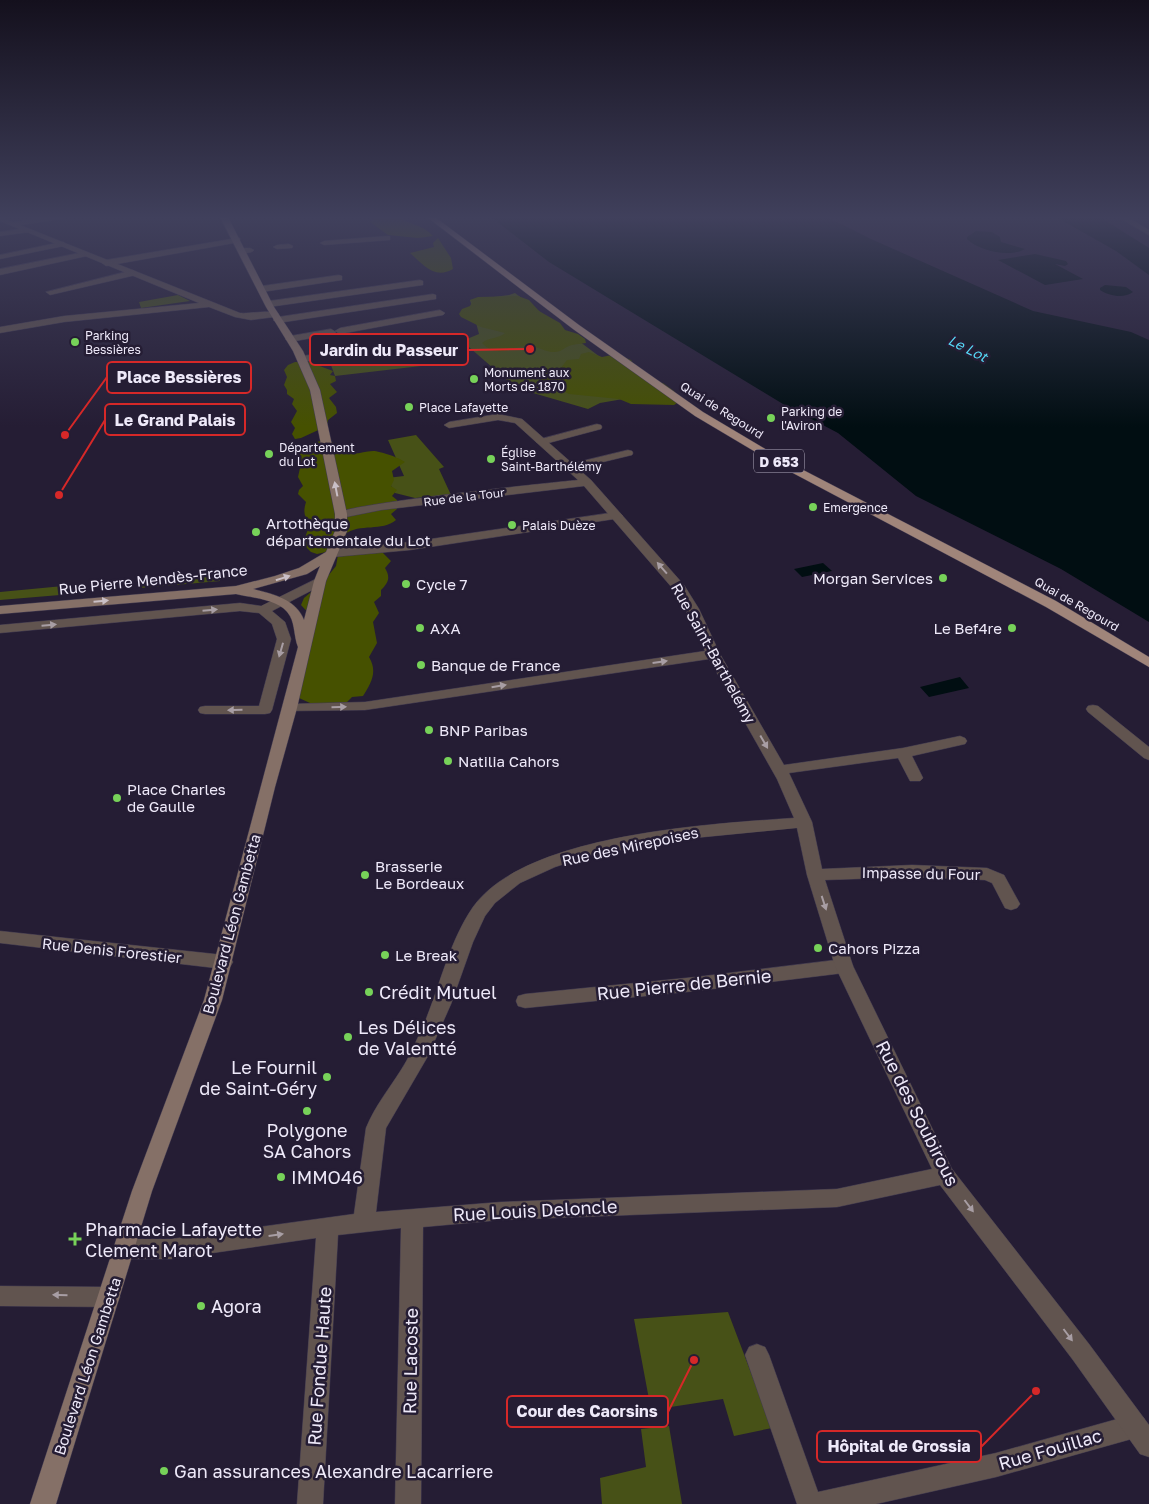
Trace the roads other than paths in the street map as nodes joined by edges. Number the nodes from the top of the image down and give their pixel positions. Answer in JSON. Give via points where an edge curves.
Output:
{"nodes":[{"id":1,"x":71,"y":287,"type":"edge"},
{"id":2,"x":169,"y":287,"type":"edge"},
{"id":3,"x":275,"y":287,"type":"edge"},
{"id":4,"x":390,"y":287,"type":"edge"},
{"id":5,"x":524,"y":287,"type":"edge"},
{"id":6,"x":262,"y":289,"type":"joint"},
{"id":7,"x":50,"y":292,"type":"dead end"},
{"id":8,"x":432,"y":297,"type":"dead end"},
{"id":9,"x":211,"y":304,"type":"junction"},
{"id":10,"x":269,"y":304,"type":"junction"},
{"id":11,"x":440,"y":313,"type":"dead end"},
{"id":12,"x":276,"y":317,"type":"junction"},
{"id":13,"x":0,"y":330,"type":"edge"},
{"id":14,"x":290,"y":339,"type":"junction"},
{"id":15,"x":407,"y":345,"type":"dead end"},
{"id":16,"x":302,"y":359,"type":"junction"},
{"id":17,"x":449,"y":425,"type":"dead end"},
{"id":18,"x":597,"y":427,"type":"dead end"},
{"id":19,"x":541,"y":442,"type":"junction"},
{"id":20,"x":628,"y":453,"type":"dead end"},
{"id":21,"x":570,"y":467,"type":"junction"},
{"id":22,"x":587,"y":482,"type":"junction"},
{"id":23,"x":341,"y":514,"type":"junction"},
{"id":24,"x":617,"y":516,"type":"junction"},
{"id":25,"x":333,"y":553,"type":"junction"},
{"id":26,"x":320,"y":581,"type":"junction"},
{"id":27,"x":236,"y":590,"type":"junction"},
{"id":28,"x":281,"y":602,"type":"junction"},
{"id":29,"x":0,"y":610,"type":"edge"},
{"id":30,"x":263,"y":610,"type":"junction"},
{"id":31,"x":0,"y":630,"type":"edge"},
{"id":32,"x":305,"y":649,"type":"junction"},
{"id":33,"x":713,"y":654,"type":"junction"},
{"id":34,"x":1149,"y":663,"type":"edge"},
{"id":35,"x":290,"y":708,"type":"junction"},
{"id":36,"x":1093,"y":709,"type":"dead end"},
{"id":37,"x":205,"y":710,"type":"dead end"},
{"id":38,"x":960,"y":741,"type":"dead end"},
{"id":39,"x":903,"y":753,"type":"junction"},
{"id":40,"x":1149,"y":755,"type":"edge"},
{"id":41,"x":780,"y":770,"type":"junction"},
{"id":42,"x":915,"y":778,"type":"dead end"},
{"id":43,"x":804,"y":822,"type":"junction"},
{"id":44,"x":815,"y":875,"type":"junction"},
{"id":45,"x":1011,"y":904,"type":"dead end"},
{"id":46,"x":0,"y":937,"type":"edge"},
{"id":47,"x":224,"y":962,"type":"junction"},
{"id":48,"x":844,"y":966,"type":"junction"},
{"id":49,"x":525,"y":1001,"type":"dead end"},
{"id":50,"x":945,"y":1175,"type":"junction"},
{"id":51,"x":412,"y":1218,"type":"junction"},
{"id":52,"x":364,"y":1222,"type":"junction"},
{"id":53,"x":328,"y":1227,"type":"junction"},
{"id":54,"x":124,"y":1250,"type":"junction"},
{"id":55,"x":0,"y":1296,"type":"edge"},
{"id":56,"x":109,"y":1297,"type":"junction"},
{"id":57,"x":757,"y":1355,"type":"dead end"},
{"id":58,"x":1142,"y":1435,"type":"edge"},
{"id":59,"x":43,"y":1504,"type":"edge"},
{"id":60,"x":310,"y":1504,"type":"edge"},
{"id":61,"x":408,"y":1504,"type":"edge"},
{"id":62,"x":810,"y":1504,"type":"edge"},
{"id":63,"x":818,"y":1504,"type":"edge"}],
"edges":[{"from":1,"to":7,"type":"street"},
{"from":2,"to":9,"type":"street"},
{"from":3,"to":6,"type":"street"},
{"from":4,"to":10,"type":"street"},
{"from":5,"to":34,"type":"main road","name":"Quai de Regourd","number":"D 653","via":[[699,414],[778,461],[1051,604]]},
{"from":6,"to":10,"type":"main road","name":"Boulevard Léon Gambetta"},
{"from":8,"to":12,"type":"street"},
{"from":9,"to":12,"type":"street","via":[[244,316]]},
{"from":9,"to":13,"type":"street","via":[[64,318]]},
{"from":10,"to":12,"type":"main road","name":"Boulevard Léon Gambetta"},
{"from":11,"to":14,"type":"street"},
{"from":12,"to":14,"type":"main road","name":"Boulevard Léon Gambetta"},
{"from":14,"to":16,"type":"main road","name":"Boulevard Léon Gambetta"},
{"from":15,"to":16,"type":"street"},
{"from":23,"to":16,"type":"main road","name":"Boulevard Léon Gambetta","one_way":true,"via":[[315,390]]},
{"from":17,"to":19,"type":"street","name":"Rue Saint-Barthelémy","via":[[491,418],[514,419]]},
{"from":18,"to":19,"type":"street"},
{"from":19,"to":21,"type":"street","name":"Rue Saint-Barthelémy"},
{"from":20,"to":21,"type":"street"},
{"from":21,"to":22,"type":"street","name":"Rue Saint-Barthelémy"},
{"from":22,"to":23,"type":"street","name":"Rue de la Tour"},
{"from":22,"to":24,"type":"street","name":"Rue Saint-Barthelémy"},
{"from":23,"to":25,"type":"main road","name":"Boulevard Léon Gambetta","via":[[341,531]]},
{"from":24,"to":25,"type":"street","via":[[410,546]]},
{"from":33,"to":24,"type":"street","name":"Rue Saint-Barthelémy","one_way":true,"via":[[679,588]]},
{"from":25,"to":26,"type":"main road","name":"Boulevard Léon Gambetta"},
{"from":27,"to":25,"type":"main road","name":"Rue Pierre Mendès-France","one_way":true,"via":[[303,571]]},
{"from":26,"to":28,"type":"street"},
{"from":26,"to":32,"type":"main road","name":"Boulevard Léon Gambetta"},
{"from":27,"to":28,"type":"main road"},
{"from":29,"to":27,"type":"main road","name":"Rue Pierre Mendès-France","one_way":true},
{"from":28,"to":30,"type":"street"},
{"from":28,"to":32,"type":"main road","via":[[296,614]]},
{"from":31,"to":30,"type":"street","one_way":true,"via":[[240,607]]},
{"from":30,"to":37,"type":"street","one_way":true,"via":[[278,622],[284,639],[265,710]]},
{"from":32,"to":35,"type":"main road","name":"Boulevard Léon Gambetta"},
{"from":35,"to":33,"type":"street","one_way":true,"via":[[365,706]]},
{"from":33,"to":41,"type":"street","name":"Rue Saint-Barthelémy","one_way":true},
{"from":35,"to":47,"type":"main road","name":"Boulevard Léon Gambetta"},
{"from":36,"to":40,"type":"street"},
{"from":38,"to":39,"type":"street"},
{"from":39,"to":41,"type":"street"},
{"from":39,"to":42,"type":"street"},
{"from":41,"to":43,"type":"street","name":"Rue Saint-Barthelémy"},
{"from":43,"to":44,"type":"street","name":"Rue des Soubirous"},
{"from":43,"to":52,"type":"street","name":"Rue des Mirepoises","via":[[681,833],[560,859],[508,882],[490,898],[467,933],[443,1008],[409,1074],[380,1117]]},
{"from":44,"to":45,"type":"street","name":"Impasse du Four","via":[[912,871],[987,874],[998,879]]},
{"from":44,"to":48,"type":"street","name":"Rue des Soubirous","one_way":true},
{"from":46,"to":47,"type":"street","name":"Rue Denis Forestier"},
{"from":47,"to":54,"type":"main road","name":"Boulevard Léon Gambetta"},
{"from":48,"to":49,"type":"street","name":"Rue Pierre de Bernie"},
{"from":48,"to":50,"type":"street","name":"Rue des Soubirous"},
{"from":50,"to":51,"type":"street","name":"Rue Louis Deloncle","via":[[838,1198],[501,1211]]},
{"from":50,"to":58,"type":"street","name":"Rue des Soubirous","one_way":true},
{"from":51,"to":52,"type":"street","name":"Rue Louis Deloncle"},
{"from":51,"to":61,"type":"street","name":"Rue Lacoste"},
{"from":52,"to":53,"type":"street","name":"Rue Louis Deloncle"},
{"from":54,"to":53,"type":"street","name":"Rue Louis Deloncle","one_way":true,"via":[[171,1250]]},
{"from":53,"to":60,"type":"street","name":"Rue Fondue Haute"},
{"from":54,"to":56,"type":"main road","name":"Boulevard Léon Gambetta"},
{"from":56,"to":55,"type":"street","one_way":true},
{"from":56,"to":59,"type":"main road","name":"Boulevard Léon Gambetta"},
{"from":57,"to":62,"type":"street"},
{"from":58,"to":63,"type":"street","name":"Rue Fouillac"}]}
